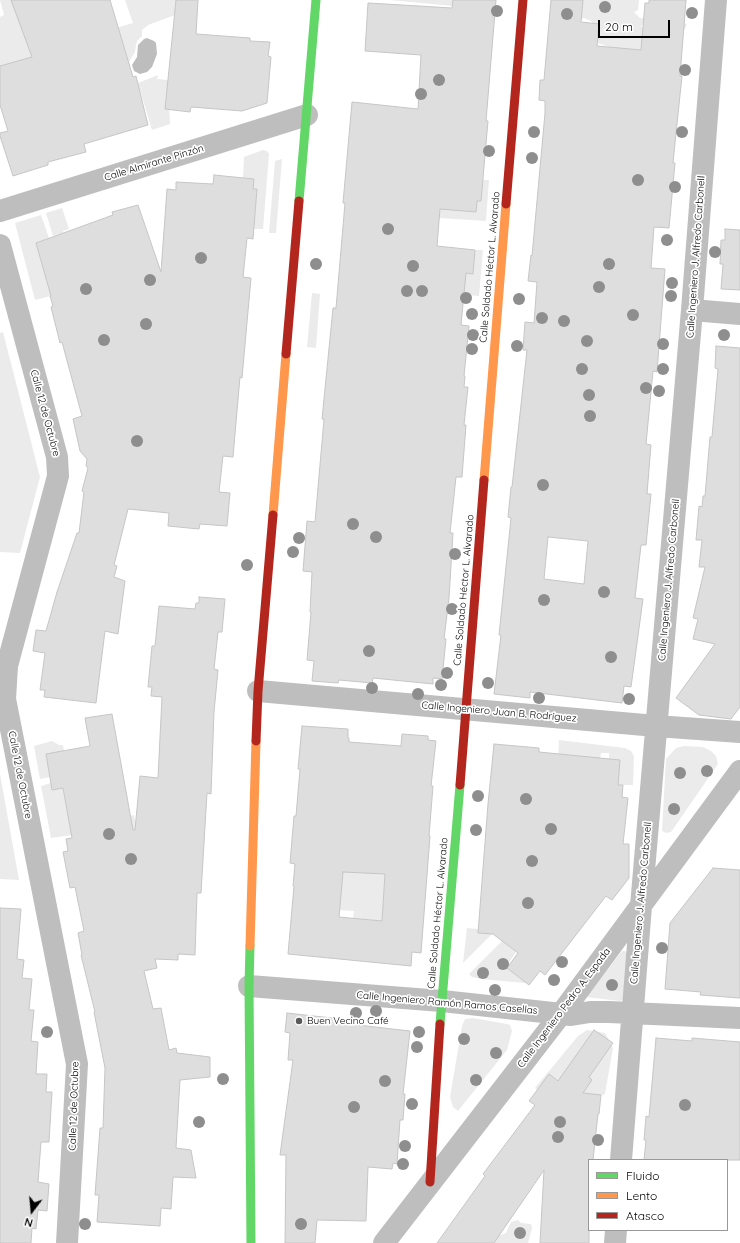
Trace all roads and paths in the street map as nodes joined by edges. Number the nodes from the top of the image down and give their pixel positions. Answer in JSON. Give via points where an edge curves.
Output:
{"nodes":[{"id":1,"x":316,"y":0,"type":"edge"},
{"id":2,"x":523,"y":0,"type":"edge"},
{"id":3,"x":716,"y":0,"type":"edge"},
{"id":4,"x":307,"y":115,"type":"junction"},
{"id":5,"x":0,"y":211,"type":"edge"},
{"id":6,"x":0,"y":246,"type":"edge"},
{"id":7,"x":692,"y":310,"type":"junction"},
{"id":8,"x":740,"y":314,"type":"edge"},
{"id":9,"x":258,"y":691,"type":"junction"},
{"id":10,"x":465,"y":709,"type":"junction"},
{"id":11,"x":656,"y":726,"type":"junction"},
{"id":12,"x":740,"y":732,"type":"edge"},
{"id":13,"x":740,"y":771,"type":"edge"},
{"id":14,"x":641,"y":906,"type":"junction"},
{"id":15,"x":249,"y":986,"type":"junction"},
{"id":16,"x":442,"y":1001,"type":"junction"},
{"id":17,"x":632,"y":1012,"type":"junction"},
{"id":18,"x":561,"y":1014,"type":"junction"},
{"id":19,"x":740,"y":1018,"type":"edge"},
{"id":20,"x":621,"y":1159,"type":"edge"},
{"id":21,"x":430,"y":1182,"type":"junction"},
{"id":22,"x":616,"y":1231,"type":"edge"},
{"id":23,"x":67,"y":1243,"type":"edge"},
{"id":24,"x":251,"y":1243,"type":"edge"},
{"id":25,"x":384,"y":1243,"type":"edge"},
{"id":26,"x":614,"y":1243,"type":"edge"}],
"edges":[{"from":1,"to":4,"type":"street"},
{"from":2,"to":10,"type":"street","name":"Calle Soldado Héctor L. Alvarado"},
{"from":3,"to":7,"type":"street","name":"Calle Ingeniero J. Alfredo Carbonell"},
{"from":4,"to":5,"type":"street","name":"Calle Almirante Pinzón"},
{"from":4,"to":9,"type":"street"},
{"from":6,"to":23,"type":"street","name":"Calle 12 de Octubre","via":[[57,457],[58,476],[7,666],[4,699],[77,1064]]},
{"from":7,"to":8,"type":"street"},
{"from":7,"to":11,"type":"street","name":"Calle Ingeniero J. Alfredo Carbonell"},
{"from":9,"to":10,"type":"street","name":"Calle Ingeniero Juan B. Rodríguez"},
{"from":9,"to":15,"type":"street"},
{"from":10,"to":11,"type":"street","name":"Calle Ingeniero Juan B. Rodríguez"},
{"from":10,"to":16,"type":"street","name":"Calle Soldado Héctor L. Alvarado"},
{"from":11,"to":12,"type":"street","name":"Calle Ingeniero Juan B. Rodríguez"},
{"from":11,"to":14,"type":"street","name":"Calle Ingeniero J. Alfredo Carbonell"},
{"from":13,"to":14,"type":"street","name":"Calle Ingeniero Pedro A. Espada"},
{"from":14,"to":17,"type":"street","name":"Calle Ingeniero J. Alfredo Carbonell"},
{"from":14,"to":18,"type":"street","name":"Calle Ingeniero Pedro A. Espada"},
{"from":15,"to":16,"type":"street","name":"Calle Ingeniero Ramón Ramos Casellas"},
{"from":15,"to":24,"type":"street"},
{"from":16,"to":18,"type":"street","name":"Calle Ingeniero Ramón Ramos Casellas"},
{"from":16,"to":21,"type":"street","name":"Calle Soldado Héctor L. Alvarado"},
{"from":17,"to":18,"type":"street","name":"Calle Ingeniero Ramón Ramos Casellas"},
{"from":17,"to":19,"type":"street","name":"Calle Ingeniero Ramón Ramos Casellas"},
{"from":17,"to":20,"type":"street","name":"Calle Ingeniero J. Alfredo Carbonell"},
{"from":18,"to":21,"type":"street","name":"Calle Ingeniero Pedro A. Espada"},
{"from":21,"to":25,"type":"street","name":"Calle Ingeniero Pedro A. Espada"},
{"from":22,"to":26,"type":"street"}]}
